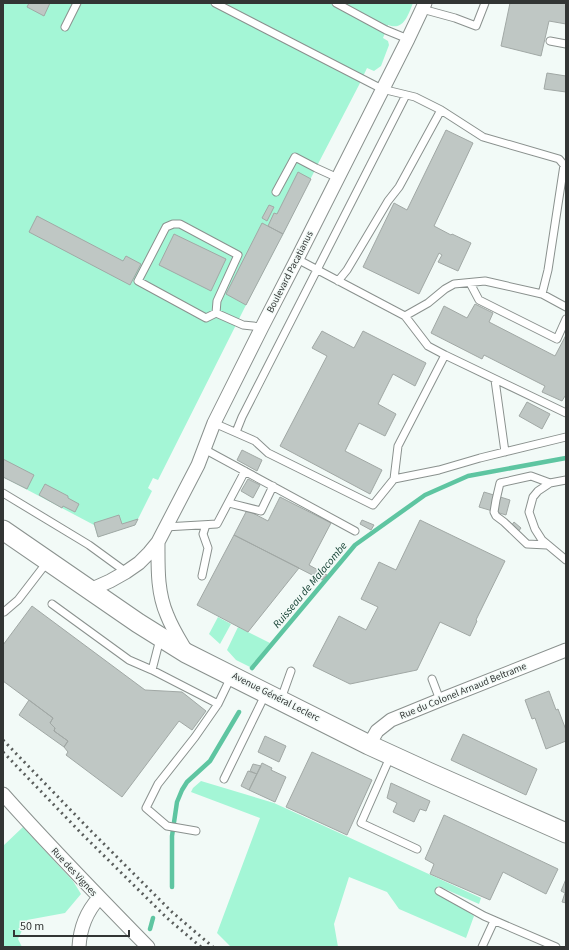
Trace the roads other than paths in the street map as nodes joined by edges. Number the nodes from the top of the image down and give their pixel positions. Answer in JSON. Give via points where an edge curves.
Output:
{"nodes":[{"id":1,"x":77,"y":3,"type":"edge"},
{"id":2,"x":215,"y":3,"type":"edge"},
{"id":3,"x":336,"y":3,"type":"edge"},
{"id":4,"x":485,"y":3,"type":"edge"},
{"id":5,"x":423,"y":6,"type":"edge"},
{"id":6,"x":65,"y":27,"type":"dead end"},
{"id":7,"x":408,"y":39,"type":"junction"},
{"id":8,"x":550,"y":41,"type":"dead end"},
{"id":9,"x":566,"y":44,"type":"edge"},
{"id":10,"x":382,"y":89,"type":"junction"},
{"id":11,"x":406,"y":95,"type":"junction"},
{"id":12,"x":441,"y":110,"type":"junction"},
{"id":13,"x":338,"y":178,"type":"junction"},
{"id":14,"x":276,"y":192,"type":"dead end"},
{"id":15,"x":297,"y":259,"type":"junction"},
{"id":16,"x":317,"y":270,"type":"junction"},
{"id":17,"x":338,"y":281,"type":"junction"},
{"id":18,"x":470,"y":283,"type":"junction"},
{"id":19,"x":542,"y":294,"type":"junction"},
{"id":20,"x":566,"y":307,"type":"edge"},
{"id":21,"x":216,"y":313,"type":"junction"},
{"id":22,"x":405,"y":316,"type":"junction"},
{"id":23,"x":566,"y":319,"type":"edge"},
{"id":24,"x":262,"y":327,"type":"junction"},
{"id":25,"x":445,"y":355,"type":"junction"},
{"id":26,"x":495,"y":380,"type":"junction"},
{"id":27,"x":566,"y":413,"type":"edge"},
{"id":28,"x":214,"y":423,"type":"junction"},
{"id":29,"x":236,"y":432,"type":"junction"},
{"id":30,"x":566,"y":438,"type":"edge"},
{"id":31,"x":204,"y":449,"type":"junction"},
{"id":32,"x":504,"y":452,"type":"junction"},
{"id":33,"x":245,"y":471,"type":"junction"},
{"id":34,"x":394,"y":479,"type":"junction"},
{"id":35,"x":566,"y":480,"type":"edge"},
{"id":36,"x":550,"y":483,"type":"junction"},
{"id":37,"x":273,"y":486,"type":"junction"},
{"id":38,"x":3,"y":493,"type":"edge"},
{"id":39,"x":229,"y":503,"type":"junction"},
{"id":40,"x":206,"y":525,"type":"junction"},
{"id":41,"x":166,"y":527,"type":"junction"},
{"id":42,"x":3,"y":530,"type":"edge"},
{"id":43,"x":355,"y":531,"type":"dead end"},
{"id":44,"x":158,"y":542,"type":"junction"},
{"id":45,"x":547,"y":545,"type":"junction"},
{"id":46,"x":566,"y":560,"type":"edge"},
{"id":47,"x":48,"y":561,"type":"junction"},
{"id":48,"x":126,"y":572,"type":"junction"},
{"id":49,"x":202,"y":576,"type":"dead end"},
{"id":50,"x":90,"y":590,"type":"junction"},
{"id":51,"x":52,"y":604,"type":"dead end"},
{"id":52,"x":3,"y":612,"type":"edge"},
{"id":53,"x":161,"y":637,"type":"junction"},
{"id":54,"x":566,"y":650,"type":"edge"},
{"id":55,"x":186,"y":653,"type":"junction"},
{"id":56,"x":152,"y":670,"type":"junction"},
{"id":57,"x":291,"y":671,"type":"dead end"},
{"id":58,"x":232,"y":675,"type":"junction"},
{"id":59,"x":432,"y":679,"type":"dead end"},
{"id":60,"x":273,"y":696,"type":"junction"},
{"id":61,"x":440,"y":700,"type":"junction"},
{"id":62,"x":218,"y":704,"type":"junction"},
{"id":63,"x":369,"y":745,"type":"junction"},
{"id":64,"x":391,"y":755,"type":"junction"},
{"id":65,"x":224,"y":779,"type":"dead end"},
{"id":66,"x":3,"y":794,"type":"edge"},
{"id":67,"x":196,"y":831,"type":"dead end"},
{"id":68,"x":566,"y":833,"type":"edge"},
{"id":69,"x":417,"y":849,"type":"dead end"},
{"id":70,"x":440,"y":891,"type":"dead end"},
{"id":71,"x":99,"y":898,"type":"junction"},
{"id":72,"x":494,"y":921,"type":"junction"},
{"id":73,"x":79,"y":947,"type":"edge"},
{"id":74,"x":148,"y":947,"type":"edge"},
{"id":75,"x":482,"y":947,"type":"edge"},
{"id":76,"x":556,"y":947,"type":"edge"}],
"edges":[{"from":1,"to":6,"type":"lane"},
{"from":2,"to":10,"type":"lane"},
{"from":3,"to":7,"type":"lane"},
{"from":4,"to":5,"type":"lane","via":[[476,26]]},
{"from":5,"to":7,"type":"street","name":"Boulevard Pacatianus"},
{"from":7,"to":10,"type":"street","name":"Boulevard Pacatianus"},
{"from":8,"to":9,"type":"lane"},
{"from":10,"to":11,"type":"lane"},
{"from":10,"to":13,"type":"street","name":"Boulevard Pacatianus"},
{"from":11,"to":12,"type":"lane"},
{"from":11,"to":16,"type":"lane"},
{"from":12,"to":17,"type":"lane","via":[[399,187]]},
{"from":12,"to":19,"type":"lane","via":[[482,137],[559,159],[564,165]]},
{"from":13,"to":14,"type":"lane","via":[[295,157]]},
{"from":13,"to":15,"type":"street","name":"Boulevard Pacatianus"},
{"from":15,"to":16,"type":"lane"},
{"from":15,"to":24,"type":"street","name":"Boulevard Pacatianus"},
{"from":16,"to":17,"type":"lane"},
{"from":16,"to":29,"type":"lane"},
{"from":17,"to":22,"type":"lane"},
{"from":18,"to":19,"type":"lane","via":[[485,281]]},
{"from":18,"to":22,"type":"lane","via":[[454,284]]},
{"from":18,"to":23,"type":"lane","via":[[479,300],[557,339]]},
{"from":19,"to":20,"type":"lane"},
{"from":21,"to":21,"type":"lane","via":[[206,318],[138,281],[166,227],[180,224],[238,255],[216,301]]},
{"from":21,"to":24,"type":"lane","via":[[243,325]]},
{"from":22,"to":25,"type":"lane","via":[[428,346]]},
{"from":24,"to":28,"type":"street","name":"Boulevard Pacatianus"},
{"from":25,"to":26,"type":"lane"},
{"from":25,"to":34,"type":"lane","via":[[398,446]]},
{"from":26,"to":27,"type":"lane"},
{"from":26,"to":32,"type":"lane"},
{"from":28,"to":29,"type":"lane"},
{"from":28,"to":31,"type":"street","name":"Boulevard Pacatianus"},
{"from":29,"to":34,"type":"lane","via":[[255,441],[268,453],[373,505]]},
{"from":30,"to":32,"type":"lane"},
{"from":31,"to":33,"type":"lane"},
{"from":31,"to":41,"type":"street","name":"Boulevard Pacatianus"},
{"from":32,"to":34,"type":"lane"},
{"from":33,"to":37,"type":"lane"},
{"from":33,"to":39,"type":"lane"},
{"from":35,"to":36,"type":"lane"},
{"from":36,"to":45,"type":"lane","via":[[533,497],[529,512],[535,529]]},
{"from":36,"to":45,"type":"lane","via":[[532,476],[500,483],[494,512],[527,544]]},
{"from":37,"to":39,"type":"lane","via":[[261,510]]},
{"from":37,"to":43,"type":"lane"},
{"from":38,"to":48,"type":"lane","via":[[89,545]]},
{"from":39,"to":40,"type":"lane","via":[[217,524]]},
{"from":40,"to":41,"type":"lane"},
{"from":40,"to":49,"type":"lane","via":[[203,534],[208,548]]},
{"from":41,"to":44,"type":"street","name":"Boulevard Pacatianus"},
{"from":42,"to":47,"type":"main road","name":"Avenue Général Leclerc"},
{"from":44,"to":48,"type":"street","name":"Boulevard Pacatianus","via":[[140,563]]},
{"from":44,"to":55,"type":"street","name":"Boulevard Pacatianus","via":[[158,576],[162,602]]},
{"from":45,"to":46,"type":"lane"},
{"from":47,"to":50,"type":"main road","name":"Avenue Général Leclerc"},
{"from":47,"to":52,"type":"lane","via":[[18,600]]},
{"from":48,"to":50,"type":"street","name":"Boulevard Pacatianus"},
{"from":50,"to":53,"type":"main road","name":"Avenue Général Leclerc"},
{"from":51,"to":56,"type":"lane","via":[[129,660]]},
{"from":53,"to":55,"type":"main road","name":"Avenue Général Leclerc"},
{"from":53,"to":56,"type":"lane"},
{"from":54,"to":61,"type":"street","name":"Rue du Colonel Arnaud Beltrame"},
{"from":55,"to":58,"type":"main road","name":"Avenue Général Leclerc"},
{"from":56,"to":62,"type":"lane"},
{"from":57,"to":60,"type":"lane"},
{"from":58,"to":60,"type":"main road","name":"Avenue Général Leclerc"},
{"from":58,"to":62,"type":"lane"},
{"from":59,"to":61,"type":"lane"},
{"from":60,"to":63,"type":"main road","name":"Avenue Général Leclerc"},
{"from":60,"to":65,"type":"lane"},
{"from":61,"to":63,"type":"street","name":"Rue du Colonel Arnaud Beltrame","via":[[391,720],[377,731]]},
{"from":62,"to":67,"type":"lane","via":[[158,784],[146,808],[167,826]]},
{"from":63,"to":64,"type":"main road","name":"Avenue Général Leclerc"},
{"from":64,"to":68,"type":"main road","name":"Avenue Général Leclerc"},
{"from":64,"to":69,"type":"lane","via":[[361,823]]},
{"from":66,"to":71,"type":"street","name":"Rue des Vignes"},
{"from":70,"to":72,"type":"lane"},
{"from":71,"to":73,"type":"street","via":[[84,922]]},
{"from":71,"to":74,"type":"street","name":"Rue des Vignes"},
{"from":72,"to":75,"type":"lane"},
{"from":72,"to":76,"type":"lane"}]}
